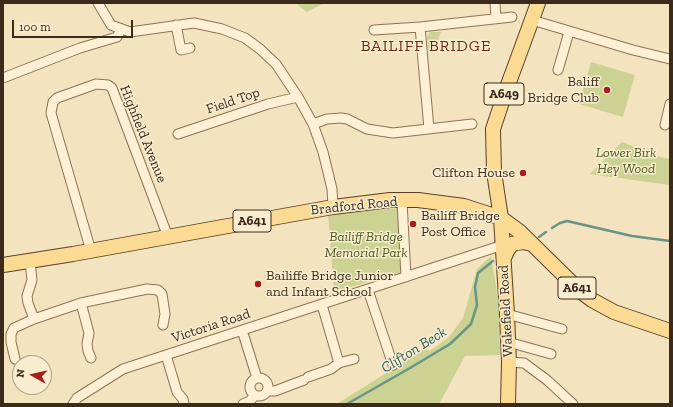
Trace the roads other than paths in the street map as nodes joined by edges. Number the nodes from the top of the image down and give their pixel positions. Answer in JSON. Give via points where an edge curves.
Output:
{"nodes":[{"id":1,"x":98,"y":3,"type":"edge"},
{"id":2,"x":495,"y":3,"type":"edge"},
{"id":3,"x":538,"y":3,"type":"edge"},
{"id":4,"x":512,"y":17,"type":"dead end"},
{"id":5,"x":496,"y":18,"type":"junction"},
{"id":6,"x":532,"y":20,"type":"junction"},
{"id":7,"x":176,"y":25,"type":"junction"},
{"id":8,"x":420,"y":27,"type":"junction"},
{"id":9,"x":122,"y":29,"type":"junction"},
{"id":10,"x":374,"y":30,"type":"dead end"},
{"id":11,"x":569,"y":32,"type":"junction"},
{"id":12,"x":181,"y":50,"type":"dead end"},
{"id":13,"x":670,"y":59,"type":"edge"},
{"id":14,"x":558,"y":70,"type":"dead end"},
{"id":15,"x":3,"y":78,"type":"edge"},
{"id":16,"x":298,"y":97,"type":"junction"},
{"id":17,"x":669,"y":111,"type":"edge"},
{"id":18,"x":313,"y":124,"type":"junction"},
{"id":19,"x":472,"y":124,"type":"dead end"},
{"id":20,"x":665,"y":125,"type":"dead end"},
{"id":21,"x":429,"y":129,"type":"junction"},
{"id":22,"x":178,"y":134,"type":"dead end"},
{"id":23,"x":402,"y":201,"type":"junction"},
{"id":24,"x":333,"y":207,"type":"junction"},
{"id":25,"x":501,"y":218,"type":"junction"},
{"id":26,"x":168,"y":237,"type":"junction"},
{"id":27,"x":532,"y":244,"type":"junction"},
{"id":28,"x":91,"y":251,"type":"junction"},
{"id":29,"x":503,"y":252,"type":"junction"},
{"id":30,"x":30,"y":261,"type":"junction"},
{"id":31,"x":3,"y":265,"type":"edge"},
{"id":32,"x":406,"y":278,"type":"junction"},
{"id":33,"x":368,"y":290,"type":"junction"},
{"id":34,"x":81,"y":303,"type":"junction"},
{"id":35,"x":322,"y":305,"type":"junction"},
{"id":36,"x":507,"y":314,"type":"junction"},
{"id":37,"x":34,"y":319,"type":"junction"},
{"id":38,"x":163,"y":325,"type":"dead end"},
{"id":39,"x":562,"y":329,"type":"dead end"},
{"id":40,"x":242,"y":330,"type":"junction"},
{"id":41,"x":670,"y":331,"type":"edge"},
{"id":42,"x":508,"y":342,"type":"junction"},
{"id":43,"x":552,"y":354,"type":"dead end"},
{"id":44,"x":14,"y":355,"type":"edge"},
{"id":45,"x":166,"y":355,"type":"junction"},
{"id":46,"x":91,"y":358,"type":"dead end"},
{"id":47,"x":354,"y":359,"type":"dead end"},
{"id":48,"x":509,"y":362,"type":"junction"},
{"id":49,"x":339,"y":364,"type":"junction"},
{"id":50,"x":393,"y":365,"type":"dead end"},
{"id":51,"x":257,"y":378,"type":"junction"},
{"id":52,"x":267,"y":391,"type":"junction"},
{"id":53,"x":255,"y":395,"type":"junction"},
{"id":54,"x":73,"y":404,"type":"edge"},
{"id":55,"x":184,"y":404,"type":"edge"},
{"id":56,"x":243,"y":404,"type":"edge"},
{"id":57,"x":508,"y":404,"type":"edge"},
{"id":58,"x":573,"y":404,"type":"edge"}],
"edges":[{"from":1,"to":9,"type":"street","via":[[111,24]]},
{"from":2,"to":5,"type":"street"},
{"from":3,"to":6,"type":"main road","number":"A649"},
{"from":4,"to":5,"type":"street"},
{"from":5,"to":8,"type":"street"},
{"from":6,"to":11,"type":"street"},
{"from":6,"to":25,"type":"main road","number":"A649","via":[[493,129],[494,172]]},
{"from":7,"to":9,"type":"street","via":[[130,32]]},
{"from":7,"to":12,"type":"street"},
{"from":7,"to":16,"type":"street","via":[[194,23],[222,29],[245,38],[276,64]]},
{"from":8,"to":10,"type":"street"},
{"from":8,"to":21,"type":"street"},
{"from":9,"to":15,"type":"street","via":[[117,37],[74,50]]},
{"from":11,"to":13,"type":"street"},
{"from":11,"to":14,"type":"street"},
{"from":16,"to":18,"type":"street"},
{"from":16,"to":22,"type":"street","name":"Field Top","via":[[268,104]]},
{"from":17,"to":20,"type":"street"},
{"from":18,"to":21,"type":"street","via":[[341,118],[367,129],[393,133]]},
{"from":18,"to":24,"type":"street","via":[[332,189]]},
{"from":19,"to":21,"type":"street"},
{"from":23,"to":24,"type":"main road","name":"Bradford Road","number":"A641","via":[[390,200]]},
{"from":23,"to":25,"type":"main road","name":"Bradford Road","number":"A641","via":[[418,200],[464,206]]},
{"from":23,"to":32,"type":"street"},
{"from":24,"to":26,"type":"main road","name":"Bradford Road","number":"A641"},
{"from":25,"to":27,"type":"main road","name":"Bradford Road","number":"A641"},
{"from":25,"to":29,"type":"main road","name":"Wakefield Road","number":"A649"},
{"from":26,"to":28,"type":"main road","name":"Bradford Road","number":"A641"},
{"from":26,"to":28,"type":"street","name":"Highfield Avenue","via":[[112,88],[96,84],[57,98],[51,107]]},
{"from":27,"to":29,"type":"main road","via":[[512,244]]},
{"from":27,"to":41,"type":"main road","name":"Bradford Road","number":"A641","via":[[592,300],[614,312]]},
{"from":28,"to":30,"type":"main road","name":"Bradford Road","number":"A641"},
{"from":29,"to":32,"type":"street","name":"Victoria Road"},
{"from":29,"to":36,"type":"main road","name":"Wakefield Road","number":"A649"},
{"from":30,"to":31,"type":"main road","name":"Bradford Road","number":"A641"},
{"from":30,"to":37,"type":"street","via":[[32,280],[27,296]]},
{"from":32,"to":33,"type":"street","name":"Victoria Road"},
{"from":33,"to":35,"type":"street","name":"Victoria Road"},
{"from":33,"to":50,"type":"street"},
{"from":34,"to":37,"type":"street"},
{"from":34,"to":38,"type":"street","via":[[147,289],[158,290],[162,294],[165,314]]},
{"from":34,"to":46,"type":"street","via":[[89,333],[87,344]]},
{"from":35,"to":40,"type":"street","name":"Victoria Road"},
{"from":35,"to":49,"type":"street"},
{"from":36,"to":39,"type":"street"},
{"from":36,"to":42,"type":"main road","name":"Wakefield Road","number":"A649"},
{"from":37,"to":44,"type":"street","via":[[14,328],[11,342]]},
{"from":40,"to":45,"type":"street","name":"Victoria Road"},
{"from":40,"to":51,"type":"street"},
{"from":42,"to":43,"type":"street"},
{"from":42,"to":48,"type":"main road","name":"Wakefield Road","number":"A649"},
{"from":45,"to":54,"type":"street","name":"Victoria Road","via":[[123,369],[77,398]]},
{"from":45,"to":55,"type":"street","via":[[177,392]]},
{"from":47,"to":49,"type":"street"},
{"from":48,"to":57,"type":"main road","name":"Wakefield Road","number":"A649"},
{"from":48,"to":58,"type":"street","via":[[524,363]]},
{"from":49,"to":52,"type":"street","via":[[275,391]]},
{"from":51,"to":52,"type":"street","via":[[263,378],[267,382]]},
{"from":51,"to":53,"type":"street","via":[[250,386]]},
{"from":52,"to":53,"type":"street","via":[[261,396]]},
{"from":53,"to":56,"type":"street"}]}
